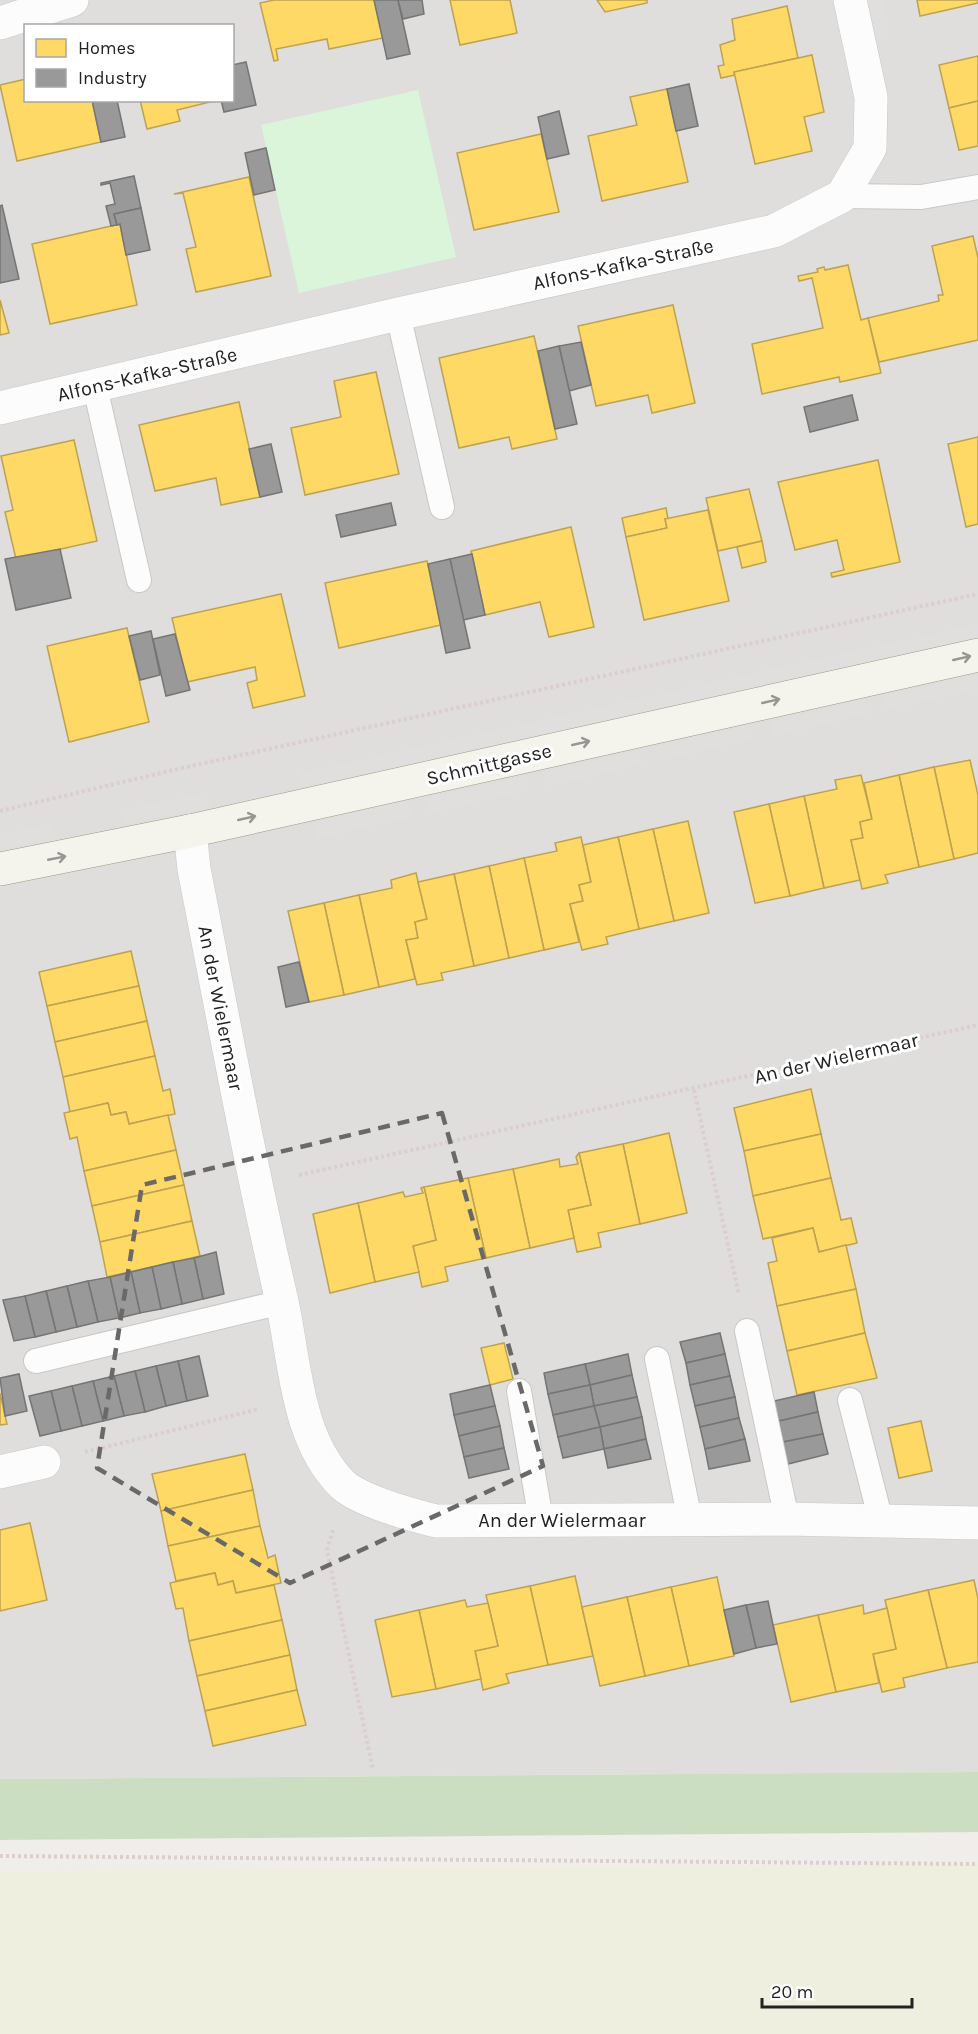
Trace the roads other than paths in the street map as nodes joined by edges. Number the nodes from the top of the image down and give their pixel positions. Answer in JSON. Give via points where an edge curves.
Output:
{"nodes":[{"id":1,"x":72,"y":0,"type":"edge"},
{"id":2,"x":850,"y":0,"type":"edge"},
{"id":3,"x":0,"y":22,"type":"edge"},
{"id":4,"x":978,"y":187,"type":"edge"},
{"id":5,"x":842,"y":196,"type":"junction"},
{"id":6,"x":398,"y":314,"type":"junction"},
{"id":7,"x":95,"y":387,"type":"junction"},
{"id":8,"x":0,"y":408,"type":"edge"},
{"id":9,"x":442,"y":507,"type":"dead end"},
{"id":10,"x":139,"y":580,"type":"dead end"},
{"id":11,"x":978,"y":655,"type":"edge"},
{"id":12,"x":190,"y":831,"type":"junction"},
{"id":13,"x":0,"y":869,"type":"edge"},
{"id":14,"x":282,"y":1302,"type":"junction"},
{"id":15,"x":747,"y":1330,"type":"road end"},
{"id":16,"x":657,"y":1359,"type":"dead end"},
{"id":17,"x":36,"y":1361,"type":"dead end"},
{"id":18,"x":519,"y":1391,"type":"dead end"},
{"id":19,"x":850,"y":1400,"type":"dead end"},
{"id":20,"x":44,"y":1462,"type":"road end"},
{"id":21,"x":0,"y":1472,"type":"edge"},
{"id":22,"x":787,"y":1519,"type":"junction"},
{"id":23,"x":541,"y":1520,"type":"junction"},
{"id":24,"x":690,"y":1520,"type":"junction"},
{"id":25,"x":881,"y":1521,"type":"junction"},
{"id":26,"x":978,"y":1524,"type":"edge"}],
"edges":[{"from":1,"to":3,"type":"street"},
{"from":2,"to":5,"type":"street","via":[[871,97],[870,148]]},
{"from":4,"to":5,"type":"lane","name":"Alfons-Kafka-Straße","via":[[921,197]]},
{"from":5,"to":6,"type":"street","name":"Alfons-Kafka-Straße","via":[[774,231]]},
{"from":6,"to":7,"type":"street","name":"Alfons-Kafka-Straße"},
{"from":6,"to":9,"type":"lane"},
{"from":7,"to":8,"type":"street","name":"Alfons-Kafka-Straße"},
{"from":7,"to":10,"type":"lane"},
{"from":12,"to":11,"type":"main road","name":"Schmittgasse","one_way":true},
{"from":13,"to":12,"type":"main road","name":"Schmittgasse","one_way":true},
{"from":12,"to":14,"type":"street","name":"An der Wielermaar","via":[[255,1185]]},
{"from":14,"to":17,"type":"lane"},
{"from":14,"to":23,"type":"street","name":"An der Wielermaar","via":[[301,1399],[317,1449],[344,1486],[390,1509],[436,1521]]},
{"from":15,"to":22,"type":"lane"},
{"from":16,"to":24,"type":"lane"},
{"from":18,"to":23,"type":"lane"},
{"from":19,"to":25,"type":"lane"},
{"from":20,"to":21,"type":"street"},
{"from":22,"to":24,"type":"street","name":"An der Wielermaar"},
{"from":22,"to":25,"type":"street","name":"An der Wielermaar"},
{"from":23,"to":24,"type":"street","name":"An der Wielermaar"},
{"from":25,"to":26,"type":"street","name":"An der Wielermaar"}]}
